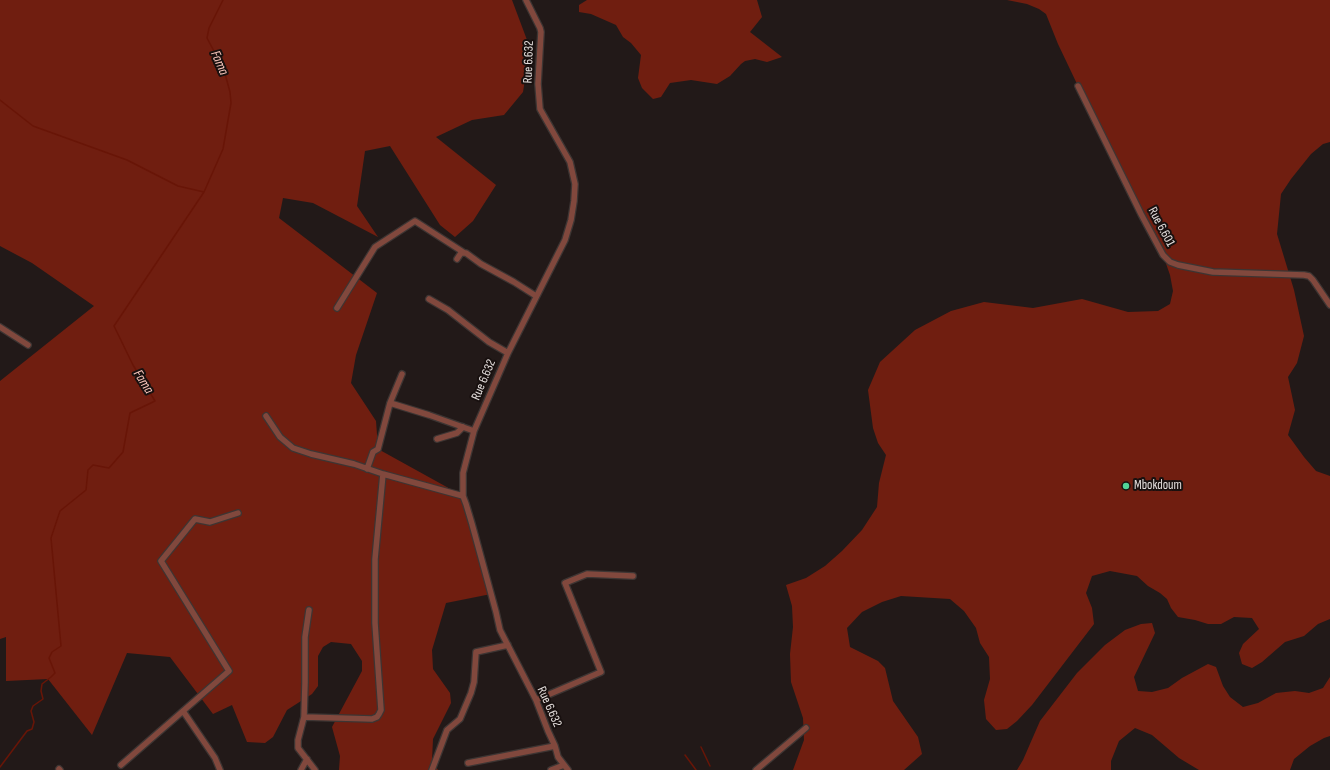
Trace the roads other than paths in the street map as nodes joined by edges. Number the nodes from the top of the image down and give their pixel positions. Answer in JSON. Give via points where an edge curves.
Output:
{"nodes":[{"id":1,"x":526,"y":0,"type":"edge"},
{"id":2,"x":1078,"y":86,"type":"dead end"},
{"id":3,"x":463,"y":252,"type":"junction"},
{"id":4,"x":457,"y":259,"type":"dead end"},
{"id":5,"x":536,"y":296,"type":"junction"},
{"id":6,"x":428,"y":299,"type":"dead end"},
{"id":7,"x":1330,"y":305,"type":"edge"},
{"id":8,"x":337,"y":308,"type":"dead end"},
{"id":9,"x":0,"y":327,"type":"edge"},
{"id":10,"x":28,"y":345,"type":"dead end"},
{"id":11,"x":508,"y":353,"type":"junction"},
{"id":12,"x":402,"y":374,"type":"dead end"},
{"id":13,"x":390,"y":403,"type":"junction"},
{"id":14,"x":266,"y":416,"type":"dead end"},
{"id":15,"x":464,"y":427,"type":"junction"},
{"id":16,"x":474,"y":432,"type":"junction"},
{"id":17,"x":436,"y":439,"type":"dead end"},
{"id":18,"x":367,"y":469,"type":"junction"},
{"id":19,"x":383,"y":474,"type":"junction"},
{"id":20,"x":463,"y":496,"type":"junction"},
{"id":21,"x":238,"y":513,"type":"dead end"},
{"id":22,"x":633,"y":576,"type":"dead end"},
{"id":23,"x":309,"y":610,"type":"dead end"},
{"id":24,"x":508,"y":645,"type":"junction"},
{"id":25,"x":536,"y":700,"type":"junction"},
{"id":26,"x":183,"y":711,"type":"junction"},
{"id":27,"x":304,"y":716,"type":"junction"},
{"id":28,"x":806,"y":728,"type":"dead end"},
{"id":29,"x":555,"y":746,"type":"junction"},
{"id":30,"x":307,"y":759,"type":"junction"},
{"id":31,"x":468,"y":763,"type":"dead end"},
{"id":32,"x":122,"y":765,"type":"dead end"},
{"id":33,"x":566,"y":767,"type":"edge"},
{"id":34,"x":220,"y":770,"type":"edge"},
{"id":35,"x":301,"y":770,"type":"edge"},
{"id":36,"x":315,"y":770,"type":"edge"},
{"id":37,"x":432,"y":770,"type":"edge"},
{"id":38,"x":551,"y":770,"type":"edge"},
{"id":39,"x":756,"y":770,"type":"edge"}],
"edges":[{"from":1,"to":5,"type":"street","name":"Rue 6.632","via":[[541,32],[538,84],[540,109],[570,162],[575,184],[568,233]]},
{"from":2,"to":7,"type":"street","name":"Rue 6.601","via":[[1141,214],[1163,255],[1170,262],[1213,272],[1309,276]]},
{"from":3,"to":4,"type":"street"},
{"from":3,"to":5,"type":"street"},
{"from":3,"to":8,"type":"street","via":[[415,221],[375,247]]},
{"from":5,"to":11,"type":"street","name":"Rue 6.632"},
{"from":6,"to":11,"type":"street","via":[[453,313]]},
{"from":9,"to":10,"type":"street"},
{"from":11,"to":16,"type":"street","name":"Rue 6.632"},
{"from":12,"to":13,"type":"street"},
{"from":13,"to":15,"type":"street"},
{"from":13,"to":18,"type":"street","via":[[378,449],[373,452]]},
{"from":14,"to":18,"type":"street","via":[[280,437],[293,448]]},
{"from":15,"to":16,"type":"street"},
{"from":15,"to":17,"type":"street","via":[[457,433]]},
{"from":16,"to":20,"type":"street","name":"Rue 6.632","via":[[463,473]]},
{"from":18,"to":19,"type":"street"},
{"from":19,"to":20,"type":"street"},
{"from":19,"to":27,"type":"street","via":[[375,559],[379,714],[372,719]]},
{"from":20,"to":24,"type":"street","name":"Rue 6.632","via":[[500,630]]},
{"from":21,"to":26,"type":"street","via":[[210,522],[195,519],[161,561],[229,671]]},
{"from":22,"to":25,"type":"street","via":[[587,574],[565,583],[601,672]]},
{"from":23,"to":27,"type":"street","via":[[305,637]]},
{"from":24,"to":25,"type":"street","name":"Rue 6.632"},
{"from":24,"to":37,"type":"street","via":[[476,652],[471,693],[460,720],[446,730]]},
{"from":25,"to":29,"type":"street","name":"Rue 6.632"},
{"from":26,"to":32,"type":"street"},
{"from":26,"to":34,"type":"street","via":[[215,758]]},
{"from":27,"to":30,"type":"street","via":[[298,748]]},
{"from":28,"to":39,"type":"street"},
{"from":29,"to":31,"type":"street"},
{"from":29,"to":33,"type":"street","name":"Rue 6.632"},
{"from":30,"to":35,"type":"street"},
{"from":30,"to":36,"type":"street"},
{"from":33,"to":38,"type":"street"}]}
